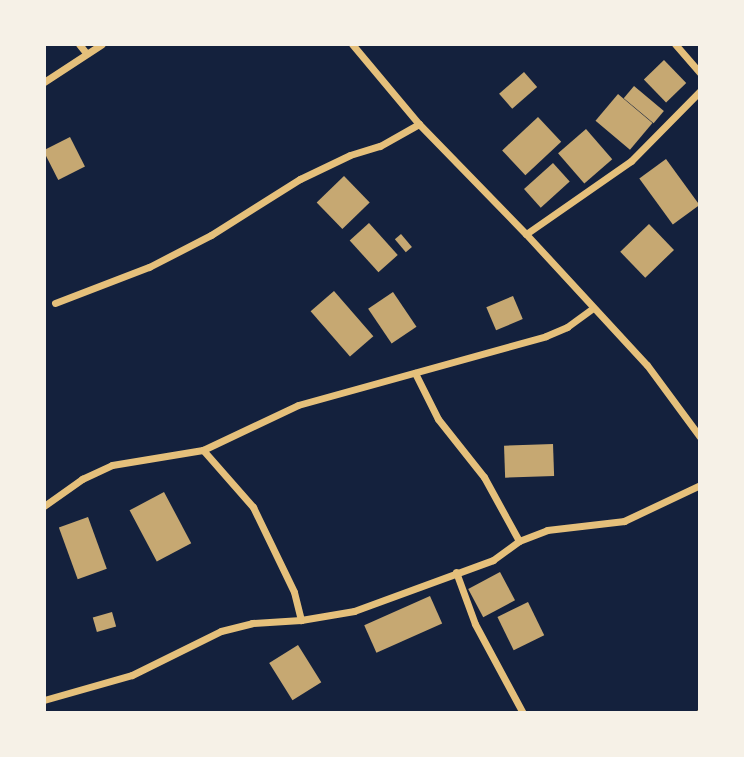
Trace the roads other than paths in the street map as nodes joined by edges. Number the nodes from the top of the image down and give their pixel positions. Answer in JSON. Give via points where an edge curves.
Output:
{"nodes":[{"id":1,"x":79,"y":44,"type":"edge"},
{"id":2,"x":102,"y":44,"type":"edge"},
{"id":3,"x":352,"y":44,"type":"edge"},
{"id":4,"x":675,"y":44,"type":"edge"},
{"id":5,"x":86,"y":54,"type":"junction"},
{"id":6,"x":700,"y":73,"type":"edge"},
{"id":7,"x":44,"y":82,"type":"edge"},
{"id":8,"x":700,"y":91,"type":"edge"},
{"id":9,"x":419,"y":124,"type":"junction"},
{"id":10,"x":526,"y":234,"type":"junction"},
{"id":11,"x":55,"y":303,"type":"dead end"},
{"id":12,"x":593,"y":309,"type":"junction"},
{"id":13,"x":415,"y":373,"type":"junction"},
{"id":14,"x":700,"y":437,"type":"edge"},
{"id":15,"x":203,"y":450,"type":"junction"},
{"id":16,"x":700,"y":485,"type":"edge"},
{"id":17,"x":44,"y":506,"type":"edge"},
{"id":18,"x":519,"y":541,"type":"junction"},
{"id":19,"x":456,"y":572,"type":"junction"},
{"id":20,"x":301,"y":620,"type":"junction"},
{"id":21,"x":44,"y":700,"type":"edge"},
{"id":22,"x":523,"y":713,"type":"edge"}],
"edges":[{"from":1,"to":5,"type":"street"},
{"from":2,"to":5,"type":"street"},
{"from":3,"to":9,"type":"street"},
{"from":4,"to":6,"type":"street"},
{"from":5,"to":7,"type":"street"},
{"from":8,"to":10,"type":"street","via":[[631,161]]},
{"from":9,"to":10,"type":"street"},
{"from":9,"to":11,"type":"street","via":[[380,146],[300,179],[211,236],[149,267]]},
{"from":10,"to":12,"type":"street"},
{"from":12,"to":13,"type":"street","via":[[546,336]]},
{"from":12,"to":14,"type":"street","via":[[647,365]]},
{"from":13,"to":15,"type":"street","via":[[298,405]]},
{"from":13,"to":18,"type":"street","via":[[438,419],[485,477]]},
{"from":15,"to":17,"type":"street","via":[[113,465],[82,479]]},
{"from":15,"to":20,"type":"street","via":[[253,507],[294,592]]},
{"from":16,"to":18,"type":"street","via":[[624,521],[547,530]]},
{"from":18,"to":19,"type":"street","via":[[493,560]]},
{"from":19,"to":20,"type":"street","via":[[354,611]]},
{"from":19,"to":22,"type":"street","via":[[475,624]]},
{"from":20,"to":21,"type":"street","via":[[252,623],[221,631],[132,675]]}]}
